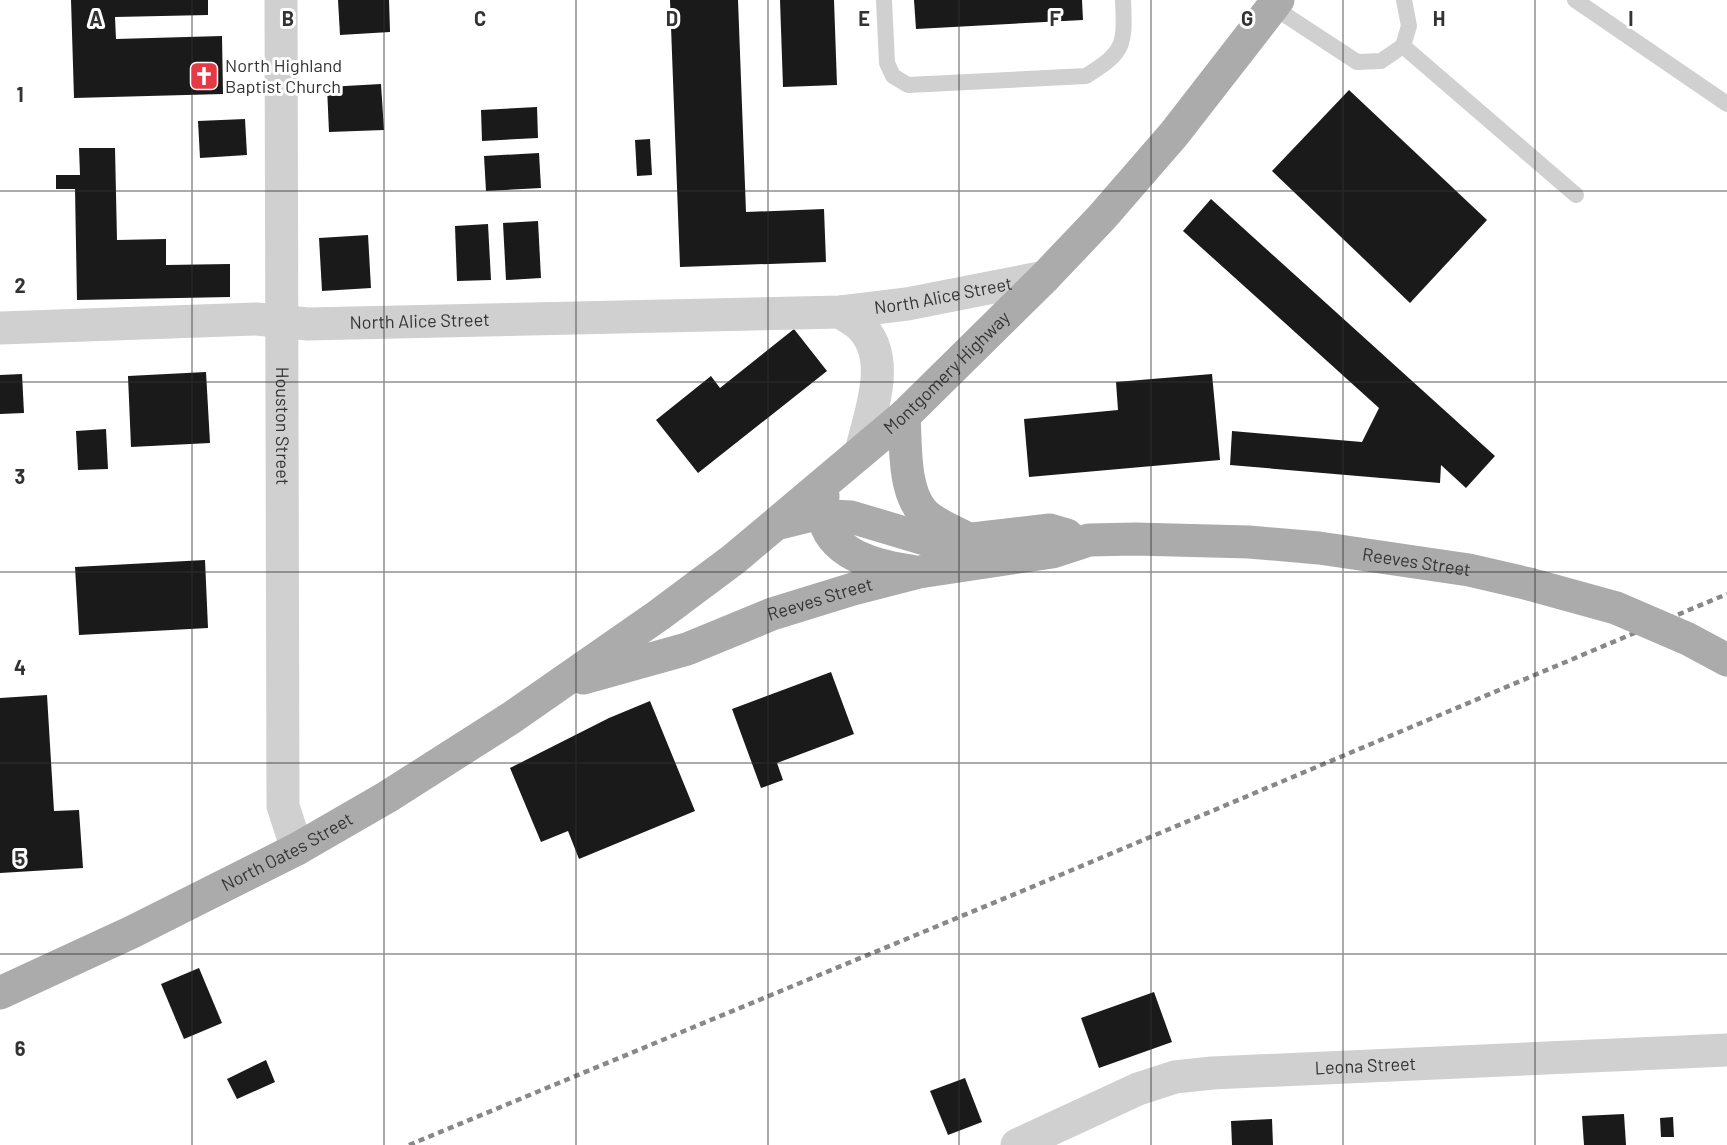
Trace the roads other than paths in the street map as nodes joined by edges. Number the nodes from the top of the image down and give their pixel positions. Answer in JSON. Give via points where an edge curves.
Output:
{"nodes":[{"id":1,"x":281,"y":0,"type":"edge"},
{"id":2,"x":884,"y":0,"type":"edge"},
{"id":3,"x":1123,"y":0,"type":"edge"},
{"id":4,"x":1404,"y":0,"type":"edge"},
{"id":5,"x":1575,"y":0,"type":"edge"},
{"id":6,"x":1276,"y":4,"type":"edge"},
{"id":7,"x":1403,"y":46,"type":"junction"},
{"id":8,"x":1727,"y":104,"type":"edge"},
{"id":9,"x":1576,"y":195,"type":"dead end"},
{"id":10,"x":1045,"y":276,"type":"junction"},
{"id":11,"x":841,"y":312,"type":"junction"},
{"id":12,"x":282,"y":322,"type":"junction"},
{"id":13,"x":0,"y":328,"type":"edge"},
{"id":14,"x":904,"y":416,"type":"junction"},
{"id":15,"x":861,"y":452,"type":"junction"},
{"id":16,"x":830,"y":478,"type":"junction"},
{"id":17,"x":824,"y":515,"type":"junction"},
{"id":18,"x":773,"y":525,"type":"junction"},
{"id":19,"x":970,"y":540,"type":"junction"},
{"id":20,"x":1089,"y":540,"type":"junction"},
{"id":21,"x":919,"y":572,"type":"junction"},
{"id":22,"x":1727,"y":660,"type":"edge"},
{"id":23,"x":558,"y":685,"type":"junction"},
{"id":24,"x":297,"y":849,"type":"junction"},
{"id":25,"x":0,"y":993,"type":"edge"},
{"id":26,"x":1727,"y":1050,"type":"edge"},
{"id":27,"x":1017,"y":1145,"type":"edge"}],
"edges":[{"from":1,"to":12,"type":"street","name":"Houston Street"},
{"from":2,"to":3,"type":"lane","via":[[887,63],[893,76],[908,85],[1086,76],[1120,50]]},
{"from":4,"to":7,"type":"lane","via":[[1409,26]]},
{"from":5,"to":8,"type":"lane"},
{"from":6,"to":7,"type":"lane","via":[[1357,62],[1381,61]]},
{"from":6,"to":10,"type":"main road","name":"Montgomery Highway","via":[[1174,134]]},
{"from":7,"to":9,"type":"lane"},
{"from":10,"to":11,"type":"street","name":"North Alice Street","via":[[907,304]]},
{"from":10,"to":14,"type":"main road","name":"Montgomery Highway"},
{"from":11,"to":12,"type":"street","name":"North Alice Street"},
{"from":11,"to":15,"type":"street","name":"North Alice Street","via":[[858,323],[871,341],[878,361]]},
{"from":12,"to":13,"type":"street","name":"North Alice Street"},
{"from":12,"to":24,"type":"street","name":"Houston Street","via":[[283,806]]},
{"from":14,"to":15,"type":"main road","name":"Montgomery Highway"},
{"from":14,"to":19,"type":"main road","via":[[909,485],[914,499],[933,521]]},
{"from":15,"to":16,"type":"main road","name":"Montgomery Highway"},
{"from":16,"to":17,"type":"main road","via":[[823,491]]},
{"from":16,"to":18,"type":"main road","name":"Montgomery Highway"},
{"from":17,"to":18,"type":"main road","name":"Reeves Street"},
{"from":17,"to":19,"type":"main road","name":"Reeves Street","via":[[851,517],[938,543]]},
{"from":17,"to":21,"type":"main road","via":[[838,544],[855,557],[881,567]]},
{"from":18,"to":23,"type":"main road","name":"Montgomery Highway","via":[[734,559]]},
{"from":19,"to":20,"type":"main road","name":"Reeves Street","via":[[1050,530]]},
{"from":20,"to":21,"type":"main road","name":"Reeves Street","via":[[1052,552]]},
{"from":20,"to":22,"type":"main road","name":"Reeves Street","bridge":true,"via":[[1249,542],[1469,570],[1616,608]]},
{"from":21,"to":23,"type":"main road","name":"Reeves Street","via":[[772,614],[687,650]]},
{"from":23,"to":24,"type":"main road","name":"North Oates Street","via":[[387,797]]},
{"from":24,"to":25,"type":"main road","name":"North Oates Street"},
{"from":26,"to":27,"type":"street","name":"Leona Street","via":[[1212,1072],[1175,1077],[1138,1089]]}]}
